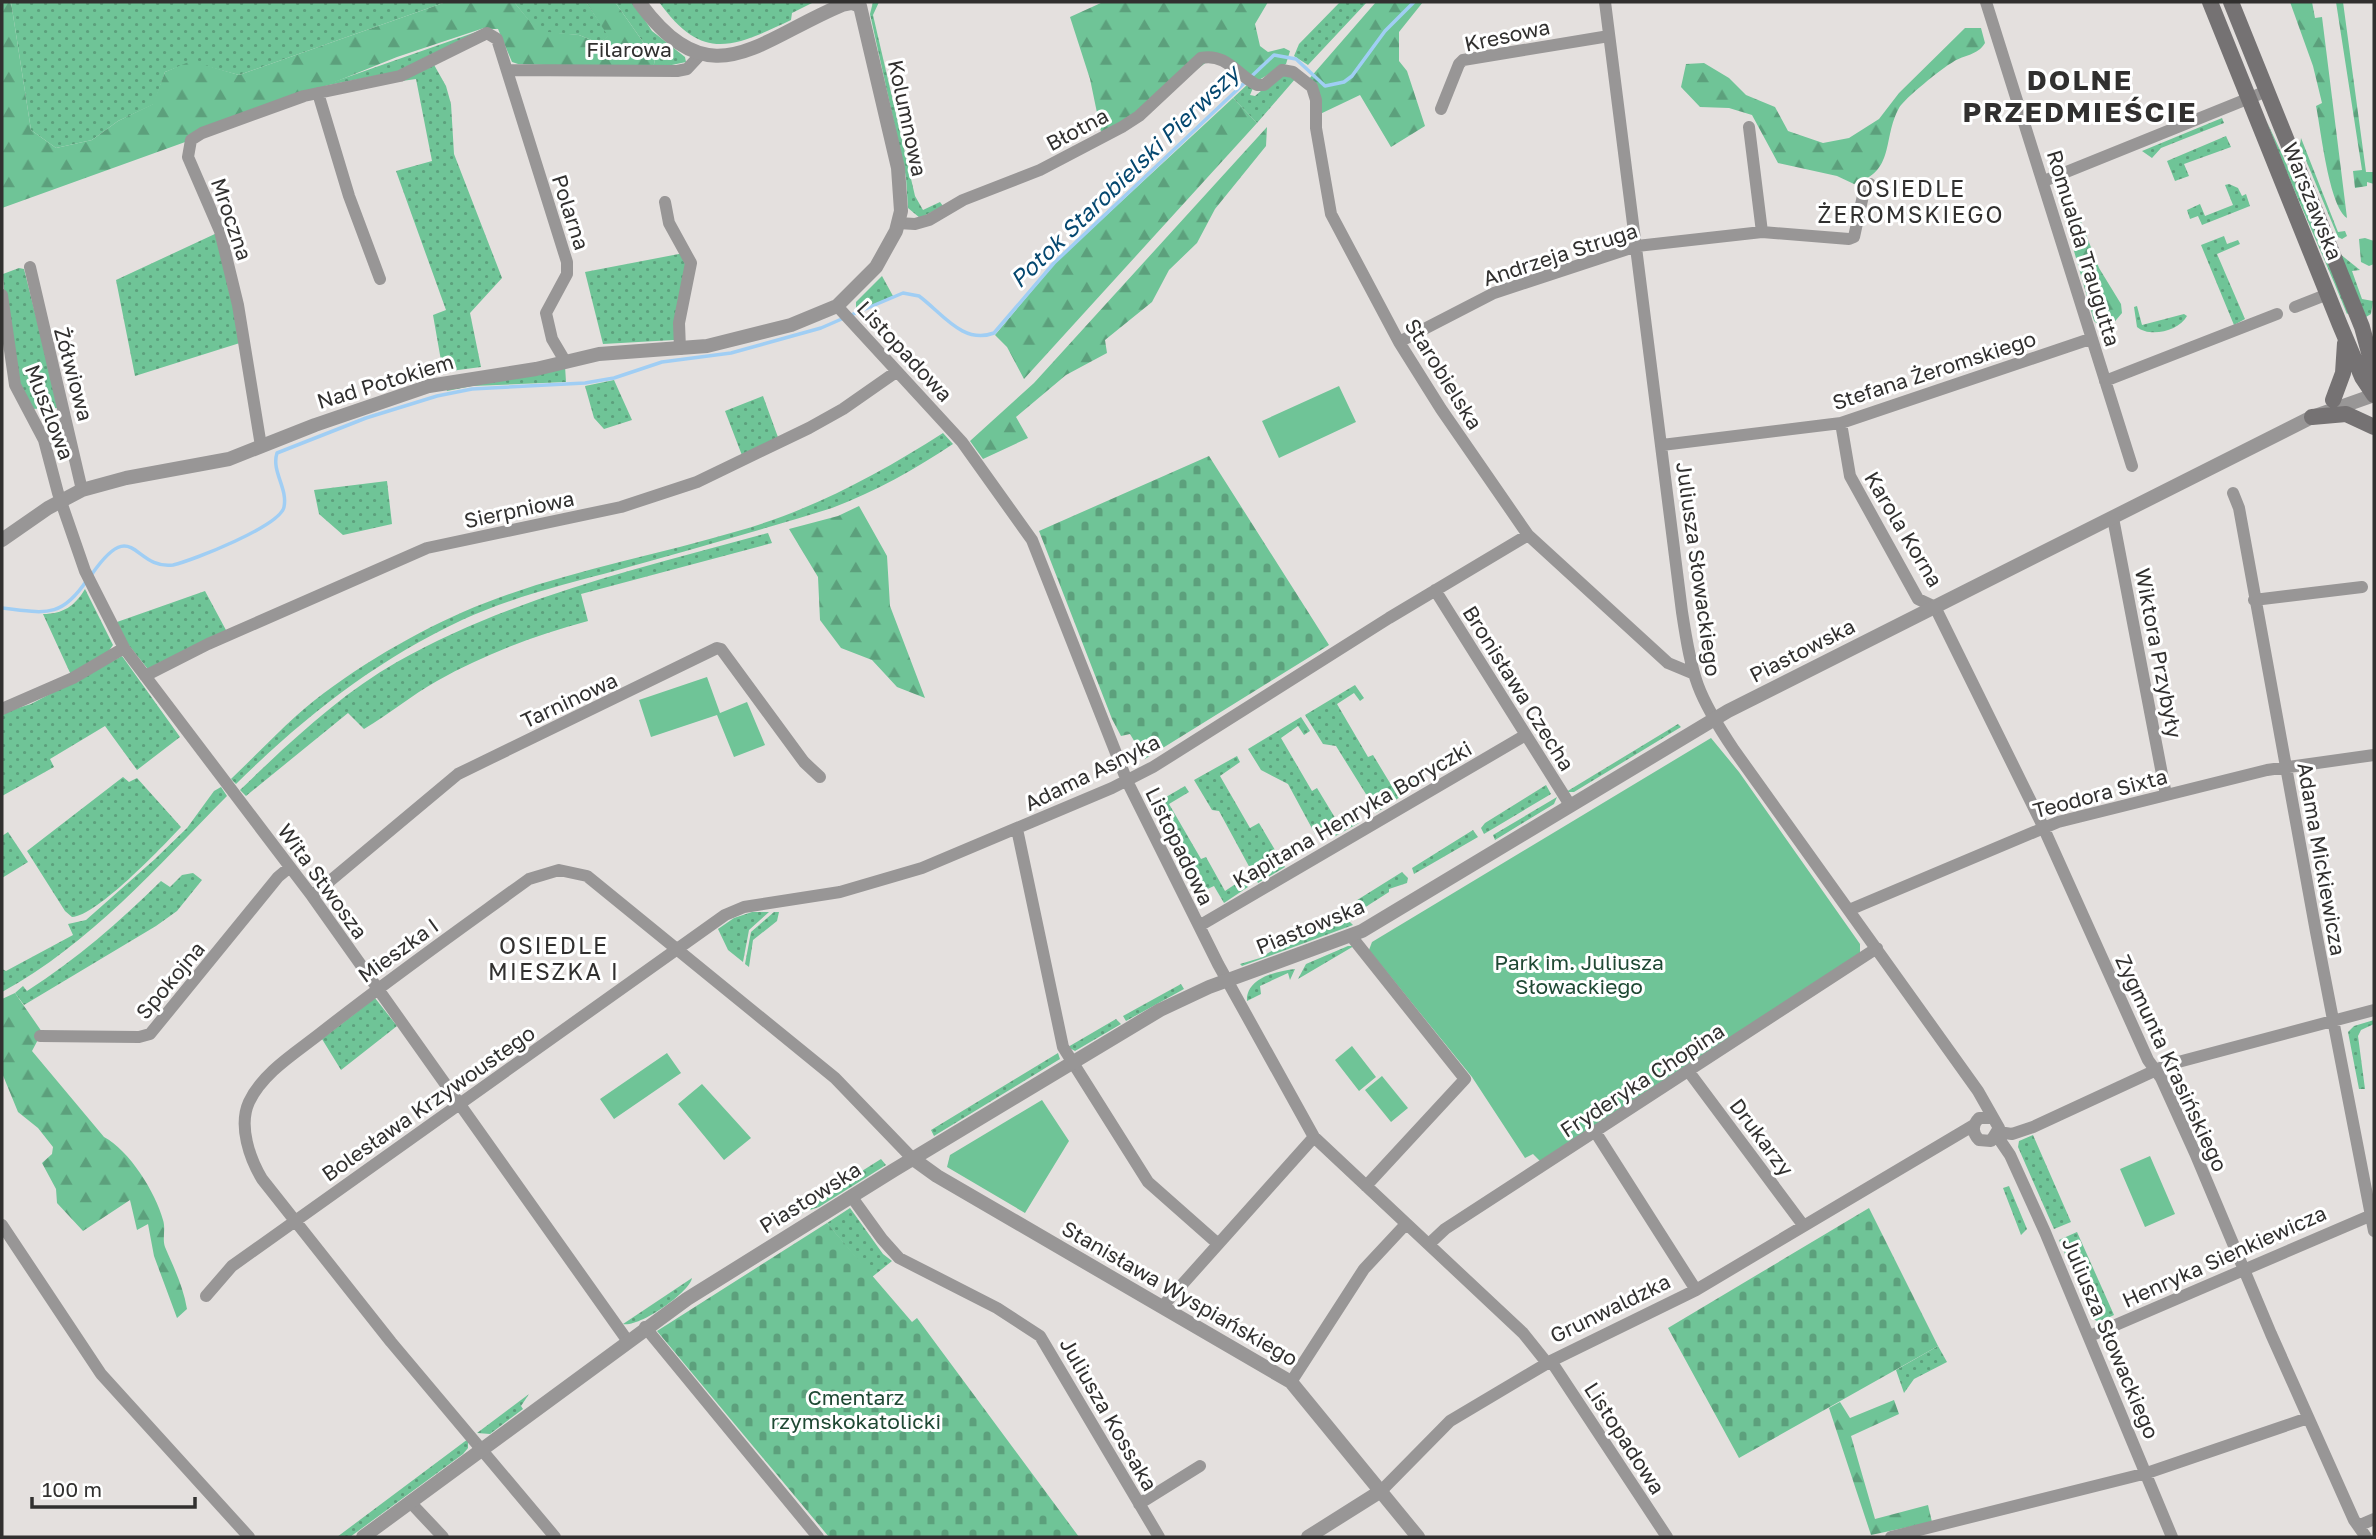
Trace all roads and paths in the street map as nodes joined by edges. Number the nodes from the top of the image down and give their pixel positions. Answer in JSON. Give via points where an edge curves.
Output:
{"nodes":[{"id":1,"x":639,"y":2,"type":"edge"},
{"id":2,"x":1986,"y":2,"type":"edge"},
{"id":3,"x":2210,"y":2,"type":"edge"},
{"id":4,"x":2231,"y":2,"type":"edge"},
{"id":5,"x":858,"y":3,"type":"edge"},
{"id":6,"x":1606,"y":6,"type":"edge"},
{"id":7,"x":1609,"y":36,"type":"junction"},
{"id":8,"x":700,"y":55,"type":"junction"},
{"id":9,"x":507,"y":69,"type":"junction"},
{"id":10,"x":1248,"y":79,"type":"joint"},
{"id":11,"x":2267,"y":91,"type":"junction"},
{"id":12,"x":318,"y":93,"type":"junction"},
{"id":13,"x":2249,"y":98,"type":"junction"},
{"id":14,"x":1441,"y":108,"type":"dead end"},
{"id":15,"x":1749,"y":127,"type":"dead end"},
{"id":16,"x":2044,"y":180,"type":"junction"},
{"id":17,"x":1870,"y":184,"type":"dead end"},
{"id":18,"x":665,"y":202,"type":"dead end"},
{"id":19,"x":898,"y":223,"type":"junction"},
{"id":20,"x":1762,"y":232,"type":"junction"},
{"id":21,"x":1637,"y":246,"type":"junction"},
{"id":22,"x":30,"y":267,"type":"dead end"},
{"id":23,"x":380,"y":279,"type":"dead end"},
{"id":24,"x":2328,"y":294,"type":"junction"},
{"id":25,"x":2,"y":295,"type":"edge"},
{"id":26,"x":2295,"y":307,"type":"dead end"},
{"id":27,"x":843,"y":314,"type":"junction"},
{"id":28,"x":2277,"y":314,"type":"dead end"},
{"id":29,"x":2345,"y":337,"type":"junction"},
{"id":30,"x":2090,"y":339,"type":"junction"},
{"id":31,"x":1399,"y":342,"type":"junction"},
{"id":32,"x":680,"y":349,"type":"junction"},
{"id":33,"x":565,"y":361,"type":"junction"},
{"id":34,"x":896,"y":372,"type":"junction"},
{"id":35,"x":2374,"y":373,"type":"edge"},
{"id":36,"x":2105,"y":381,"type":"junction"},
{"id":37,"x":2374,"y":397,"type":"edge"},
{"id":38,"x":2333,"y":400,"type":"junction"},
{"id":39,"x":2312,"y":417,"type":"junction"},
{"id":40,"x":1842,"y":423,"type":"junction"},
{"id":41,"x":2374,"y":427,"type":"edge"},
{"id":42,"x":1662,"y":445,"type":"junction"},
{"id":43,"x":261,"y":446,"type":"junction"},
{"id":44,"x":2132,"y":466,"type":"dead end"},
{"id":45,"x":82,"y":490,"type":"junction"},
{"id":46,"x":2233,"y":493,"type":"dead end"},
{"id":47,"x":61,"y":501,"type":"junction"},
{"id":48,"x":2113,"y":518,"type":"junction"},
{"id":49,"x":1528,"y":535,"type":"junction"},
{"id":50,"x":2,"y":540,"type":"edge"},
{"id":51,"x":2362,"y":587,"type":"dead end"},
{"id":52,"x":1435,"y":590,"type":"junction"},
{"id":53,"x":2255,"y":600,"type":"junction"},
{"id":54,"x":1935,"y":607,"type":"junction"},
{"id":55,"x":124,"y":648,"type":"junction"},
{"id":56,"x":1692,"y":673,"type":"junction"},
{"id":57,"x":145,"y":676,"type":"junction"},
{"id":58,"x":2,"y":709,"type":"edge"},
{"id":59,"x":1714,"y":720,"type":"junction"},
{"id":60,"x":1524,"y":736,"type":"junction"},
{"id":61,"x":2374,"y":755,"type":"edge"},
{"id":62,"x":2285,"y":766,"type":"junction"},
{"id":63,"x":820,"y":777,"type":"dead end"},
{"id":64,"x":1126,"y":781,"type":"junction"},
{"id":65,"x":2166,"y":795,"type":"junction"},
{"id":66,"x":1570,"y":806,"type":"junction"},
{"id":67,"x":2043,"y":827,"type":"junction"},
{"id":68,"x":1017,"y":829,"type":"junction"},
{"id":69,"x":290,"y":867,"type":"junction"},
{"id":70,"x":312,"y":897,"type":"junction"},
{"id":71,"x":1845,"y":904,"type":"junction"},
{"id":72,"x":1199,"y":926,"type":"junction"},
{"id":73,"x":1351,"y":936,"type":"junction"},
{"id":74,"x":1877,"y":948,"type":"junction"},
{"id":75,"x":678,"y":949,"type":"junction"},
{"id":76,"x":1227,"y":981,"type":"junction"},
{"id":77,"x":376,"y":989,"type":"junction"},
{"id":78,"x":2374,"y":1010,"type":"edge"},
{"id":79,"x":2333,"y":1019,"type":"junction"},
{"id":80,"x":40,"y":1036,"type":"dead end"},
{"id":81,"x":1071,"y":1062,"type":"junction"},
{"id":82,"x":2155,"y":1070,"type":"junction"},
{"id":83,"x":1689,"y":1072,"type":"junction"},
{"id":84,"x":458,"y":1104,"type":"junction"},
{"id":85,"x":1980,"y":1124,"type":"junction"},
{"id":86,"x":2019,"y":1131,"type":"junction"},
{"id":87,"x":1596,"y":1133,"type":"junction"},
{"id":88,"x":1995,"y":1136,"type":"junction"},
{"id":89,"x":1314,"y":1137,"type":"junction"},
{"id":90,"x":2010,"y":1155,"type":"junction"},
{"id":91,"x":912,"y":1158,"type":"junction"},
{"id":92,"x":1366,"y":1186,"type":"junction"},
{"id":93,"x":851,"y":1196,"type":"junction"},
{"id":94,"x":2372,"y":1214,"type":"edge"},
{"id":95,"x":295,"y":1221,"type":"junction"},
{"id":96,"x":1406,"y":1224,"type":"junction"},
{"id":97,"x":2,"y":1225,"type":"edge"},
{"id":98,"x":1803,"y":1225,"type":"junction"},
{"id":99,"x":2374,"y":1231,"type":"edge"},
{"id":100,"x":1217,"y":1243,"type":"junction"},
{"id":101,"x":1429,"y":1244,"type":"junction"},
{"id":102,"x":2242,"y":1269,"type":"junction"},
{"id":103,"x":1696,"y":1290,"type":"junction"},
{"id":104,"x":206,"y":1296,"type":"dead end"},
{"id":105,"x":1162,"y":1307,"type":"junction"},
{"id":106,"x":645,"y":1327,"type":"junction"},
{"id":107,"x":2090,"y":1336,"type":"junction"},
{"id":108,"x":627,"y":1340,"type":"junction"},
{"id":109,"x":1548,"y":1362,"type":"junction"},
{"id":110,"x":1291,"y":1382,"type":"junction"},
{"id":111,"x":2308,"y":1418,"type":"junction"},
{"id":112,"x":481,"y":1449,"type":"junction"},
{"id":113,"x":1200,"y":1466,"type":"dead end"},
{"id":114,"x":2147,"y":1473,"type":"junction"},
{"id":115,"x":1381,"y":1491,"type":"junction"},
{"id":116,"x":410,"y":1502,"type":"junction"},
{"id":117,"x":1139,"y":1504,"type":"junction"},
{"id":118,"x":2374,"y":1519,"type":"edge"},
{"id":119,"x":1942,"y":1531,"type":"edge"},
{"id":120,"x":2363,"y":1531,"type":"edge"},
{"id":121,"x":249,"y":1537,"type":"edge"},
{"id":122,"x":363,"y":1537,"type":"edge"},
{"id":123,"x":443,"y":1537,"type":"edge"},
{"id":124,"x":555,"y":1537,"type":"edge"},
{"id":125,"x":818,"y":1537,"type":"edge"},
{"id":126,"x":1159,"y":1537,"type":"edge"},
{"id":127,"x":1308,"y":1537,"type":"edge"},
{"id":128,"x":1418,"y":1537,"type":"edge"},
{"id":129,"x":1667,"y":1537,"type":"edge"},
{"id":130,"x":1891,"y":1537,"type":"edge"},
{"id":131,"x":2172,"y":1537,"type":"edge"}],
"edges":[{"from":1,"to":8,"type":"street","via":[[666,35]]},
{"from":2,"to":16,"type":"street","name":"Romualda Traugutta"},
{"from":3,"to":13,"type":"main road","name":"Warszawska"},
{"from":4,"to":11,"type":"main road","name":"Warszawska"},
{"from":5,"to":8,"type":"street","name":"Filarowa","via":[[834,9],[747,51],[723,57]]},
{"from":5,"to":19,"type":"street","name":"Kolumnowa","via":[[865,14],[898,168],[902,201]]},
{"from":6,"to":7,"type":"street","name":"Juliusza Słowackiego"},
{"from":7,"to":14,"type":"street","name":"Kresowa","via":[[1463,60]]},
{"from":7,"to":21,"type":"street","name":"Juliusza Słowackiego"},
{"from":8,"to":9,"type":"street","name":"Filarowa","via":[[687,69],[677,71]]},
{"from":9,"to":12,"type":"street","name":"Mroczna","via":[[497,39],[487,33],[400,76]]},
{"from":9,"to":33,"type":"street","name":"Polarna","via":[[567,262],[567,274],[546,313],[552,339]]},
{"from":10,"to":19,"type":"street","name":"Błotna","via":[[1221,59],[1200,58],[1122,127],[929,220]]},
{"from":10,"to":31,"type":"street","name":"Starobielska","via":[[1261,86],[1275,73],[1288,69],[1312,87],[1331,214]]},
{"from":11,"to":13,"type":"street"},
{"from":11,"to":35,"type":"main road","name":"Warszawska","via":[[2362,327]]},
{"from":12,"to":23,"type":"street"},
{"from":12,"to":43,"type":"street","name":"Mroczna","via":[[202,133],[187,150],[220,232],[248,356]]},
{"from":13,"to":16,"type":"street"},
{"from":13,"to":24,"type":"main road","name":"Warszawska"},
{"from":15,"to":20,"type":"street"},
{"from":16,"to":30,"type":"street","name":"Romualda Traugutta"},
{"from":17,"to":20,"type":"street","name":"Andrzeja Struga","via":[[1864,191],[1854,237]]},
{"from":18,"to":32,"type":"street","via":[[669,223],[691,263],[679,323]]},
{"from":19,"to":27,"type":"street","name":"Kolumnowa","via":[[876,267]]},
{"from":20,"to":21,"type":"street","name":"Andrzeja Struga"},
{"from":21,"to":31,"type":"street","name":"Andrzeja Struga","via":[[1494,293]]},
{"from":21,"to":42,"type":"street","name":"Juliusza Słowackiego"},
{"from":22,"to":45,"type":"street","name":"Żółwiowa"},
{"from":24,"to":26,"type":"street"},
{"from":24,"to":29,"type":"main road","name":"Warszawska"},
{"from":25,"to":47,"type":"street","name":"Muszlowa","via":[[15,385],[44,440]]},
{"from":27,"to":32,"type":"street","name":"Nad Potokiem"},
{"from":27,"to":34,"type":"street","name":"Listopadowa"},
{"from":28,"to":36,"type":"street"},
{"from":29,"to":37,"type":"main road","name":"Warszawska"},
{"from":29,"to":38,"type":"main road","via":[[2343,373]]},
{"from":30,"to":36,"type":"street","name":"Romualda Traugutta"},
{"from":30,"to":40,"type":"street","name":"Stefana Żeromskiego"},
{"from":31,"to":49,"type":"street","name":"Starobielska"},
{"from":32,"to":33,"type":"street","name":"Nad Potokiem","via":[[612,352]]},
{"from":33,"to":43,"type":"street","name":"Nad Potokiem","via":[[429,386]]},
{"from":34,"to":57,"type":"street","name":"Sierpniowa","via":[[832,416],[697,482],[621,507],[427,548]]},
{"from":34,"to":64,"type":"street","name":"Listopadowa","via":[[962,442],[1032,540]]},
{"from":35,"to":37,"type":"main road","name":"Warszawska"},
{"from":36,"to":44,"type":"street","name":"Romualda Traugutta"},
{"from":37,"to":38,"type":"street"},
{"from":37,"to":39,"type":"street","name":"Piastowska"},
{"from":38,"to":39,"type":"street","name":"Piastowska"},
{"from":39,"to":41,"type":"main road","via":[[2346,414]]},
{"from":39,"to":48,"type":"street","name":"Piastowska"},
{"from":40,"to":42,"type":"street","name":"Stefana Żeromskiego"},
{"from":40,"to":54,"type":"street","name":"Karola Korna","via":[[1850,476],[1918,599]]},
{"from":42,"to":56,"type":"street","name":"Juliusza Słowackiego"},
{"from":43,"to":45,"type":"street","name":"Nad Potokiem","via":[[219,461]]},
{"from":45,"to":47,"type":"street","name":"Nad Potokiem"},
{"from":46,"to":53,"type":"street","name":"Adama Mickiewicza"},
{"from":47,"to":50,"type":"street","name":"Nad Potokiem"},
{"from":47,"to":55,"type":"street","name":"Wita Stwosza","via":[[90,585]]},
{"from":48,"to":54,"type":"street","name":"Piastowska"},
{"from":48,"to":65,"type":"street","name":"Wiktora Przybyły"},
{"from":49,"to":52,"type":"street","name":"Adama Asnyka"},
{"from":49,"to":56,"type":"street","name":"Starobielska","via":[[1668,663]]},
{"from":51,"to":53,"type":"street"},
{"from":52,"to":60,"type":"street","name":"Bronisława Czecha"},
{"from":52,"to":64,"type":"street","name":"Adama Asnyka"},
{"from":53,"to":62,"type":"street","name":"Adama Mickiewicza"},
{"from":54,"to":59,"type":"street","name":"Piastowska"},
{"from":54,"to":67,"type":"street","name":"Zygmunta Krasińskiego"},
{"from":55,"to":57,"type":"street","name":"Wita Stwosza"},
{"from":55,"to":58,"type":"street","via":[[61,685]]},
{"from":56,"to":59,"type":"street","name":"Juliusza Słowackiego"},
{"from":57,"to":69,"type":"street","name":"Wita Stwosza"},
{"from":59,"to":66,"type":"street","name":"Piastowska"},
{"from":59,"to":71,"type":"street","name":"Juliusza Słowackiego"},
{"from":60,"to":66,"type":"street","name":"Bronisława Czecha"},
{"from":60,"to":72,"type":"street","name":"Kapitana Henryka Boryczki"},
{"from":61,"to":62,"type":"street","name":"Teodora Sixta"},
{"from":62,"to":65,"type":"street","name":"Teodora Sixta"},
{"from":62,"to":79,"type":"street","name":"Adama Mickiewicza"},
{"from":63,"to":70,"type":"street","name":"Tarninowa","via":[[804,762],[722,649],[716,648],[457,774]]},
{"from":64,"to":68,"type":"street","name":"Adama Asnyka"},
{"from":64,"to":72,"type":"street","name":"Listopadowa"},
{"from":65,"to":67,"type":"street","name":"Teodora Sixta"},
{"from":66,"to":73,"type":"street","name":"Piastowska"},
{"from":67,"to":71,"type":"street","name":"Teodora Sixta"},
{"from":67,"to":82,"type":"street","name":"Zygmunta Krasińskiego"},
{"from":68,"to":75,"type":"street","name":"Adama Asnyka","via":[[922,869],[859,888],[744,907]]},
{"from":68,"to":81,"type":"street","via":[[1063,1047]]},
{"from":69,"to":70,"type":"street","name":"Wita Stwosza"},
{"from":69,"to":80,"type":"street","name":"Spokojna","via":[[150,1034]]},
{"from":70,"to":77,"type":"street","name":"Wita Stwosza"},
{"from":71,"to":74,"type":"street","name":"Juliusza Słowackiego"},
{"from":72,"to":76,"type":"street","name":"Listopadowa"},
{"from":73,"to":76,"type":"street","name":"Piastowska"},
{"from":73,"to":92,"type":"street","via":[[1465,1079]]},
{"from":74,"to":83,"type":"street","name":"Fryderyka Chopina"},
{"from":74,"to":85,"type":"street","name":"Juliusza Słowackiego","via":[[1981,1097]]},
{"from":75,"to":77,"type":"street","name":"Mieszka I","via":[[587,876],[550,871],[529,879]]},
{"from":75,"to":84,"type":"street","name":"Bolesława Krzywoustego"},
{"from":75,"to":91,"type":"street","name":"Mieszka I","via":[[835,1078]]},
{"from":76,"to":81,"type":"street","name":"Piastowska","via":[[1160,1010]]},
{"from":76,"to":89,"type":"street","name":"Listopadowa"},
{"from":77,"to":84,"type":"street","name":"Wita Stwosza"},
{"from":77,"to":95,"type":"street","name":"Mieszka I","via":[[276,1068],[249,1102],[245,1126],[255,1167]]},
{"from":78,"to":79,"type":"street"},
{"from":79,"to":82,"type":"street"},
{"from":79,"to":94,"type":"street","name":"Adama Mickiewicza"},
{"from":81,"to":91,"type":"street","name":"Piastowska"},
{"from":81,"to":100,"type":"street","via":[[1148,1182]]},
{"from":82,"to":86,"type":"street"},
{"from":82,"to":102,"type":"street","name":"Zygmunta Krasińskiego"},
{"from":83,"to":87,"type":"street","name":"Fryderyka Chopina"},
{"from":83,"to":98,"type":"street","name":"Drukarzy"},
{"from":84,"to":95,"type":"street","name":"Bolesława Krzywoustego"},
{"from":84,"to":108,"type":"street","name":"Wita Stwosza"},
{"from":85,"to":88,"type":"street","name":"Juliusza Słowackiego","via":[[1998,1124]]},
{"from":85,"to":88,"type":"street","via":[[1983,1142]]},
{"from":85,"to":98,"type":"street","name":"Grunwaldzka"},
{"from":86,"to":88,"type":"street"},
{"from":86,"to":90,"type":"street"},
{"from":87,"to":101,"type":"street","name":"Fryderyka Chopina"},
{"from":87,"to":103,"type":"street"},
{"from":88,"to":90,"type":"street","name":"Juliusza Słowackiego"},
{"from":89,"to":92,"type":"street","name":"Listopadowa"},
{"from":89,"to":100,"type":"street"},
{"from":90,"to":107,"type":"street","name":"Juliusza Słowackiego"},
{"from":91,"to":93,"type":"street","name":"Piastowska"},
{"from":91,"to":105,"type":"street","name":"Stanisława Wyspiańskiego"},
{"from":92,"to":96,"type":"street","name":"Listopadowa"},
{"from":93,"to":106,"type":"street","name":"Piastowska"},
{"from":93,"to":117,"type":"street","name":"Juliusza Kossaka","via":[[899,1258],[1030,1326],[1040,1336]]},
{"from":94,"to":99,"type":"street","name":"Adama Mickiewicza"},
{"from":94,"to":102,"type":"street","name":"Henryka Sienkiewicza"},
{"from":95,"to":104,"type":"street","name":"Bolesława Krzywoustego","via":[[232,1266]]},
{"from":95,"to":112,"type":"street","name":"Mieszka I"},
{"from":96,"to":101,"type":"street","name":"Listopadowa"},
{"from":96,"to":110,"type":"street","via":[[1364,1269]]},
{"from":97,"to":121,"type":"street","via":[[102,1374]]},
{"from":98,"to":103,"type":"street","name":"Grunwaldzka"},
{"from":100,"to":105,"type":"street"},
{"from":101,"to":109,"type":"street","name":"Listopadowa"},
{"from":102,"to":107,"type":"street","name":"Henryka Sienkiewicza"},
{"from":102,"to":111,"type":"street","name":"Zygmunta Krasińskiego"},
{"from":103,"to":109,"type":"street","name":"Grunwaldzka"},
{"from":105,"to":110,"type":"street","name":"Stanisława Wyspiańskiego"},
{"from":106,"to":108,"type":"street","name":"Piastowska"},
{"from":106,"to":125,"type":"street"},
{"from":107,"to":114,"type":"street","name":"Juliusza Słowackiego"},
{"from":108,"to":112,"type":"street","name":"Piastowska"},
{"from":109,"to":115,"type":"street","name":"Grunwaldzka","via":[[1450,1421]]},
{"from":109,"to":129,"type":"street","name":"Listopadowa"},
{"from":110,"to":115,"type":"street","name":"Stanisława Wyspiańskiego"},
{"from":111,"to":114,"type":"street"},
{"from":111,"to":120,"type":"street","name":"Zygmunta Krasińskiego"},
{"from":112,"to":116,"type":"street","name":"Piastowska"},
{"from":112,"to":124,"type":"street","name":"Mieszka I"},
{"from":113,"to":117,"type":"street"},
{"from":114,"to":119,"type":"street"},
{"from":114,"to":131,"type":"street","name":"Juliusza Słowackiego"},
{"from":115,"to":127,"type":"street","name":"Grunwaldzka"},
{"from":115,"to":128,"type":"street","name":"Stanisława Wyspiańskiego"},
{"from":116,"to":122,"type":"street","name":"Piastowska"},
{"from":116,"to":123,"type":"street"},
{"from":117,"to":126,"type":"street","name":"Juliusza Kossaka"},
{"from":118,"to":120,"type":"street"},
{"from":119,"to":130,"type":"street"}]}
